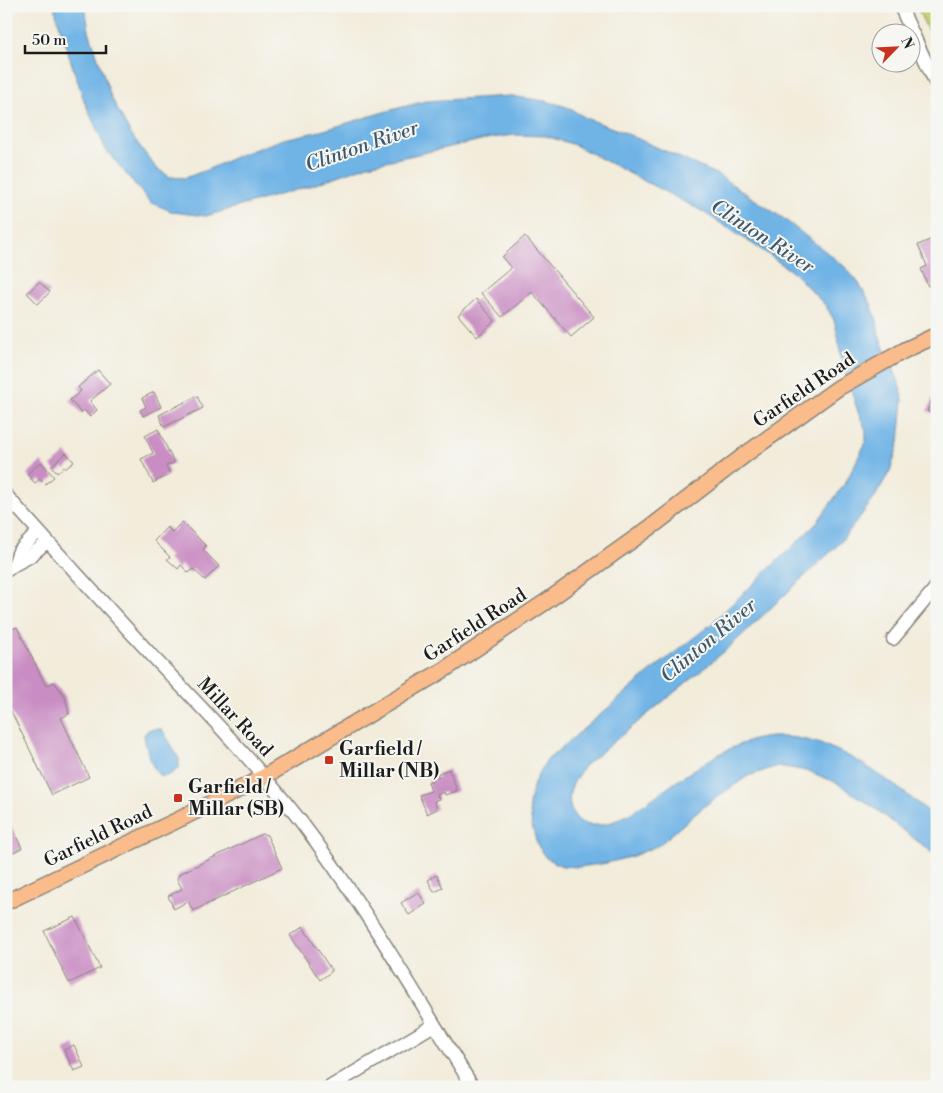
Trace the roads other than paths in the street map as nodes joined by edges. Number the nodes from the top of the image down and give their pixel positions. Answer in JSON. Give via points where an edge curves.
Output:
{"nodes":[{"id":1,"x":900,"y":6,"type":"edge"},
{"id":2,"x":937,"y":86,"type":"edge"},
{"id":3,"x":937,"y":335,"type":"edge"},
{"id":4,"x":6,"y":495,"type":"edge"},
{"id":5,"x":38,"y":532,"type":"junction"},
{"id":6,"x":47,"y":542,"type":"junction"},
{"id":7,"x":10,"y":568,"type":"edge"},
{"id":8,"x":937,"y":586,"type":"edge"},
{"id":9,"x":893,"y":639,"type":"dead end"},
{"id":10,"x":264,"y":776,"type":"junction"},
{"id":11,"x":6,"y":902,"type":"edge"},
{"id":12,"x":434,"y":1025,"type":"junction"},
{"id":13,"x":330,"y":1087,"type":"edge"},
{"id":14,"x":472,"y":1087,"type":"edge"}],
"edges":[{"from":1,"to":2,"type":"street"},
{"from":3,"to":10,"type":"main road","name":"Garfield Road","via":[[838,388],[498,635]]},
{"from":4,"to":5,"type":"street","name":"Millar Road"},
{"from":5,"to":6,"type":"street","name":"Millar Road"},
{"from":5,"to":7,"type":"street","via":[[22,547]]},
{"from":6,"to":7,"type":"street"},
{"from":6,"to":10,"type":"street","name":"Millar Road"},
{"from":8,"to":9,"type":"street"},
{"from":10,"to":11,"type":"main road","name":"Garfield Road"},
{"from":10,"to":12,"type":"street","name":"Millar Road","via":[[347,884]]},
{"from":12,"to":13,"type":"street"},
{"from":12,"to":14,"type":"street","name":"Millar Road"}]}
